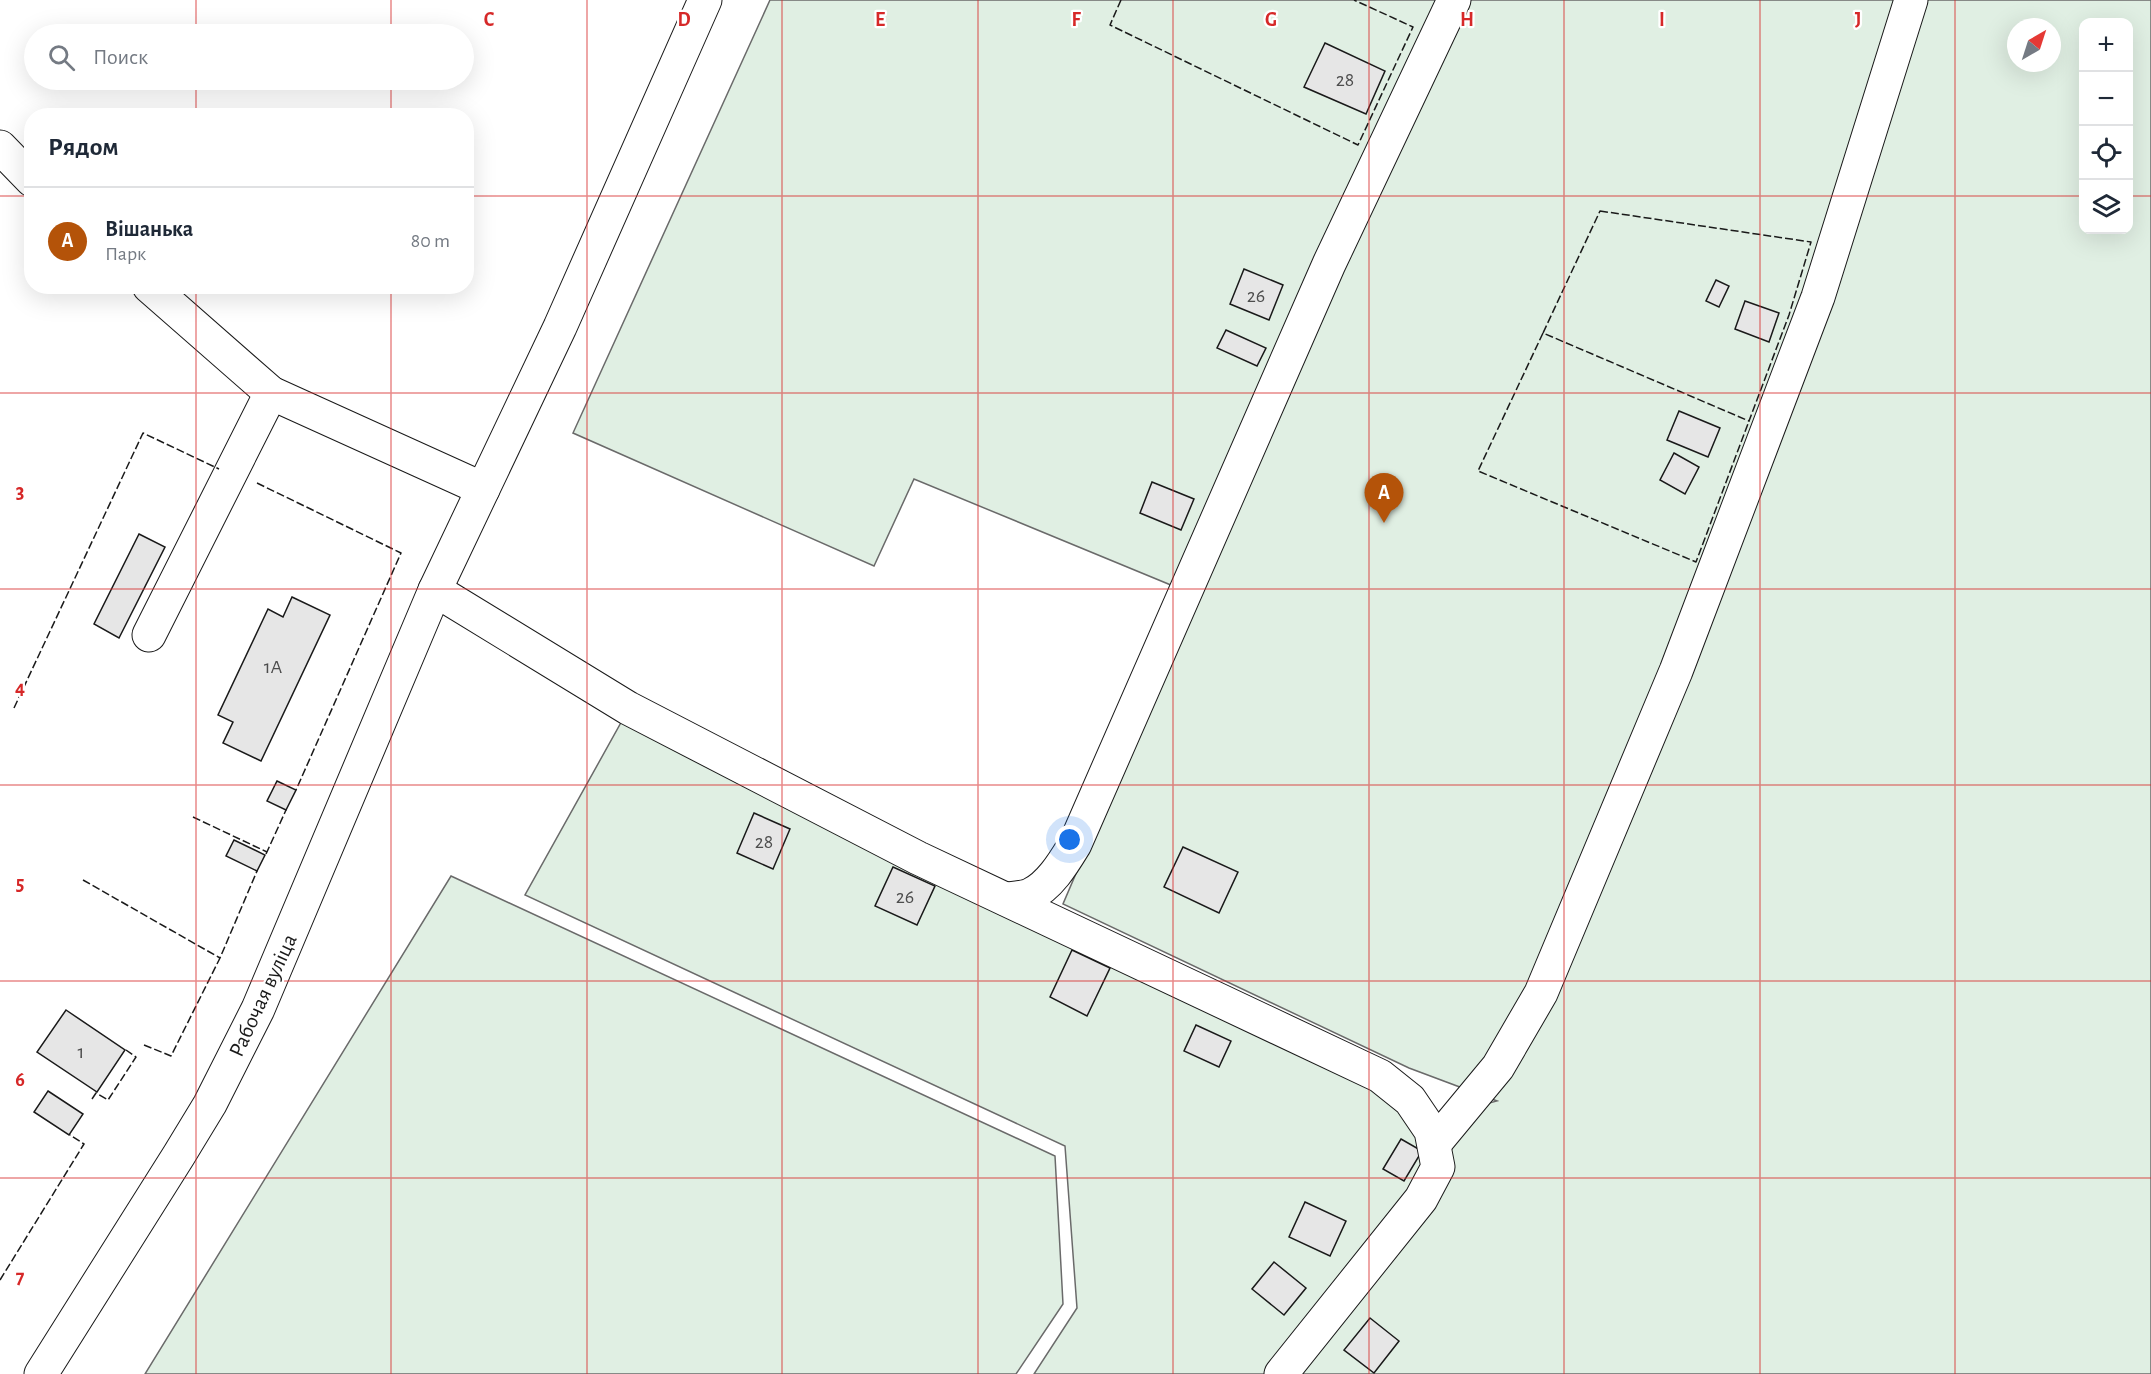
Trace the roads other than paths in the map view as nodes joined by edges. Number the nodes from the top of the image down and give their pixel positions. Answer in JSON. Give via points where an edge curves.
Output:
{"nodes":[{"id":1,"x":705,"y":0,"type":"edge"},
{"id":2,"x":1454,"y":0,"type":"edge"},
{"id":3,"x":1911,"y":0,"type":"edge"},
{"id":4,"x":0,"y":147,"type":"edge"},
{"id":5,"x":24,"y":172,"type":"edge"},
{"id":6,"x":158,"y":294,"type":"edge"},
{"id":7,"x":271,"y":393,"type":"junction"},
{"id":8,"x":483,"y":489,"type":"junction"},
{"id":9,"x":435,"y":590,"type":"junction"},
{"id":10,"x":149,"y":635,"type":"dead end"},
{"id":11,"x":1006,"y":899,"type":"junction"},
{"id":12,"x":1435,"y":1143,"type":"junction"},
{"id":13,"x":41,"y":1374,"type":"edge"},
{"id":14,"x":1281,"y":1374,"type":"edge"}],
"edges":[{"from":1,"to":8,"type":"street","name":"Рабочая вуліца","via":[[560,327]]},
{"from":2,"to":11,"type":"street","via":[[1324,275],[1075,844],[1047,882],[1030,895]]},
{"from":3,"to":12,"type":"street","via":[[1818,297],[1672,681],[1541,993],[1498,1067]]},
{"from":4,"to":5,"type":"street"},
{"from":6,"to":7,"type":"street"},
{"from":7,"to":8,"type":"street"},
{"from":7,"to":10,"type":"street"},
{"from":8,"to":9,"type":"street","name":"Рабочая вуліца"},
{"from":9,"to":11,"type":"street","via":[[628,708],[918,858]]},
{"from":9,"to":13,"type":"street","name":"Рабочая вуліца","via":[[279,963],[234,1057],[179,1155]]},
{"from":11,"to":12,"type":"street","via":[[1380,1076],[1422,1114]]},
{"from":12,"to":14,"type":"street","via":[[1438,1167],[1421,1199]]}]}
